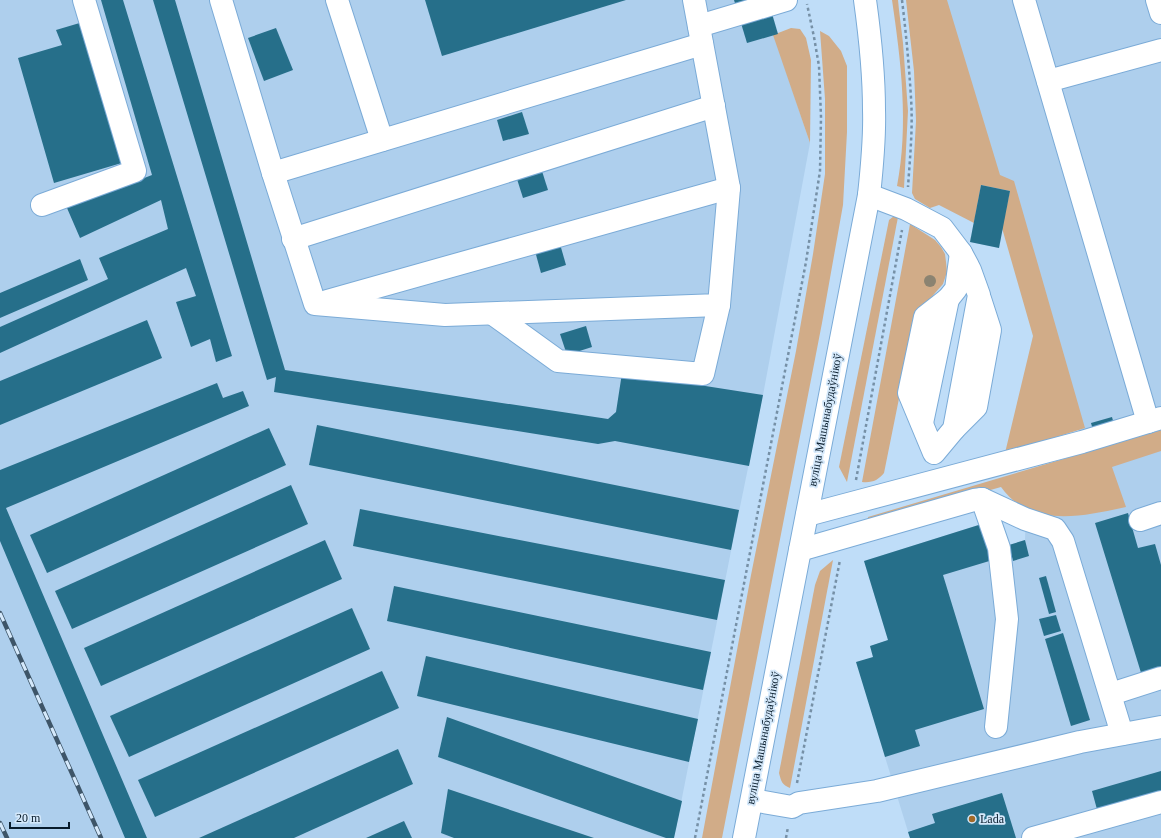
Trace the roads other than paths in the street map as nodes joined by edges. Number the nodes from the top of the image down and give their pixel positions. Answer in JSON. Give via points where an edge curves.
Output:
{"nodes":[{"id":1,"x":84,"y":0,"type":"edge"},
{"id":2,"x":221,"y":0,"type":"edge"},
{"id":3,"x":337,"y":0,"type":"edge"},
{"id":4,"x":694,"y":0,"type":"edge"},
{"id":5,"x":786,"y":0,"type":"edge"},
{"id":6,"x":865,"y":0,"type":"edge"},
{"id":7,"x":1024,"y":0,"type":"edge"},
{"id":8,"x":1157,"y":0,"type":"edge"},
{"id":9,"x":1161,"y":13,"type":"edge"},
{"id":10,"x":700,"y":35,"type":"junction"},
{"id":11,"x":1161,"y":50,"type":"edge"},
{"id":12,"x":1048,"y":81,"type":"junction"},
{"id":13,"x":714,"y":106,"type":"junction"},
{"id":14,"x":382,"y":140,"type":"junction"},
{"id":15,"x":273,"y":174,"type":"junction"},
{"id":16,"x":729,"y":188,"type":"junction"},
{"id":17,"x":869,"y":195,"type":"junction"},
{"id":18,"x":42,"y":205,"type":"dead end"},
{"id":19,"x":293,"y":239,"type":"junction"},
{"id":20,"x":965,"y":262,"type":"junction"},
{"id":21,"x":315,"y":304,"type":"junction"},
{"id":22,"x":719,"y":305,"type":"junction"},
{"id":23,"x":493,"y":314,"type":"junction"},
{"id":24,"x":1154,"y":420,"type":"edge"},
{"id":25,"x":934,"y":453,"type":"junction"},
{"id":26,"x":929,"y":483,"type":"junction"},
{"id":27,"x":982,"y":499,"type":"junction"},
{"id":28,"x":1161,"y":513,"type":"edge"},
{"id":29,"x":807,"y":515,"type":"junction"},
{"id":30,"x":1140,"y":520,"type":"dead end"},
{"id":31,"x":800,"y":550,"type":"junction"},
{"id":32,"x":1161,"y":678,"type":"edge"},
{"id":33,"x":1111,"y":694,"type":"junction"},
{"id":34,"x":996,"y":727,"type":"dead end"},
{"id":35,"x":1161,"y":727,"type":"edge"},
{"id":36,"x":1122,"y":734,"type":"junction"},
{"id":37,"x":752,"y":800,"type":"junction"},
{"id":38,"x":1161,"y":802,"type":"edge"},
{"id":39,"x":744,"y":838,"type":"edge"},
{"id":40,"x":1033,"y":838,"type":"edge"}],
"edges":[{"from":1,"to":18,"type":"main road","via":[[135,171]]},
{"from":2,"to":15,"type":"main road"},
{"from":3,"to":14,"type":"main road"},
{"from":4,"to":10,"type":"main road"},
{"from":5,"to":10,"type":"main road"},
{"from":6,"to":17,"type":"main road","name":"вуліца Машынабудаўнікоў","via":[[872,61],[874,110]]},
{"from":7,"to":12,"type":"main road"},
{"from":8,"to":9,"type":"main road"},
{"from":10,"to":13,"type":"main road"},
{"from":10,"to":14,"type":"main road"},
{"from":11,"to":12,"type":"main road"},
{"from":12,"to":24,"type":"main road"},
{"from":13,"to":16,"type":"main road"},
{"from":13,"to":19,"type":"main road"},
{"from":14,"to":15,"type":"main road"},
{"from":15,"to":19,"type":"main road"},
{"from":16,"to":21,"type":"main road"},
{"from":16,"to":22,"type":"main road"},
{"from":17,"to":20,"type":"main road","via":[[906,209],[942,228]]},
{"from":17,"to":29,"type":"main road","name":"вуліца Машынабудаўнікоў"},
{"from":19,"to":21,"type":"main road"},
{"from":20,"to":25,"type":"main road"},
{"from":20,"to":25,"type":"main road","via":[[979,295],[954,429]]},
{"from":20,"to":25,"type":"main road","via":[[956,289],[948,299],[925,317],[909,393]]},
{"from":21,"to":23,"type":"main road","via":[[445,315]]},
{"from":22,"to":23,"type":"main road"},
{"from":22,"to":23,"type":"main road","via":[[703,374],[558,361]]},
{"from":24,"to":26,"type":"main road"},
{"from":25,"to":26,"type":"main road"},
{"from":26,"to":29,"type":"main road"},
{"from":27,"to":31,"type":"main road"},
{"from":27,"to":33,"type":"main road","via":[[1025,519],[1055,529],[1063,541]]},
{"from":27,"to":34,"type":"main road","via":[[999,548],[1006,619]]},
{"from":28,"to":30,"type":"main road"},
{"from":29,"to":31,"type":"main road","name":"вуліца Машынабудаўнікоў"},
{"from":31,"to":37,"type":"main road","name":"вуліца Машынабудаўнікоў"},
{"from":32,"to":33,"type":"main road"},
{"from":33,"to":36,"type":"main road"},
{"from":35,"to":36,"type":"main road"},
{"from":36,"to":37,"type":"main road","via":[[877,791],[799,803],[792,807]]},
{"from":37,"to":39,"type":"main road","name":"вуліца Машынабудаўнікоў"},
{"from":38,"to":40,"type":"main road"}]}
